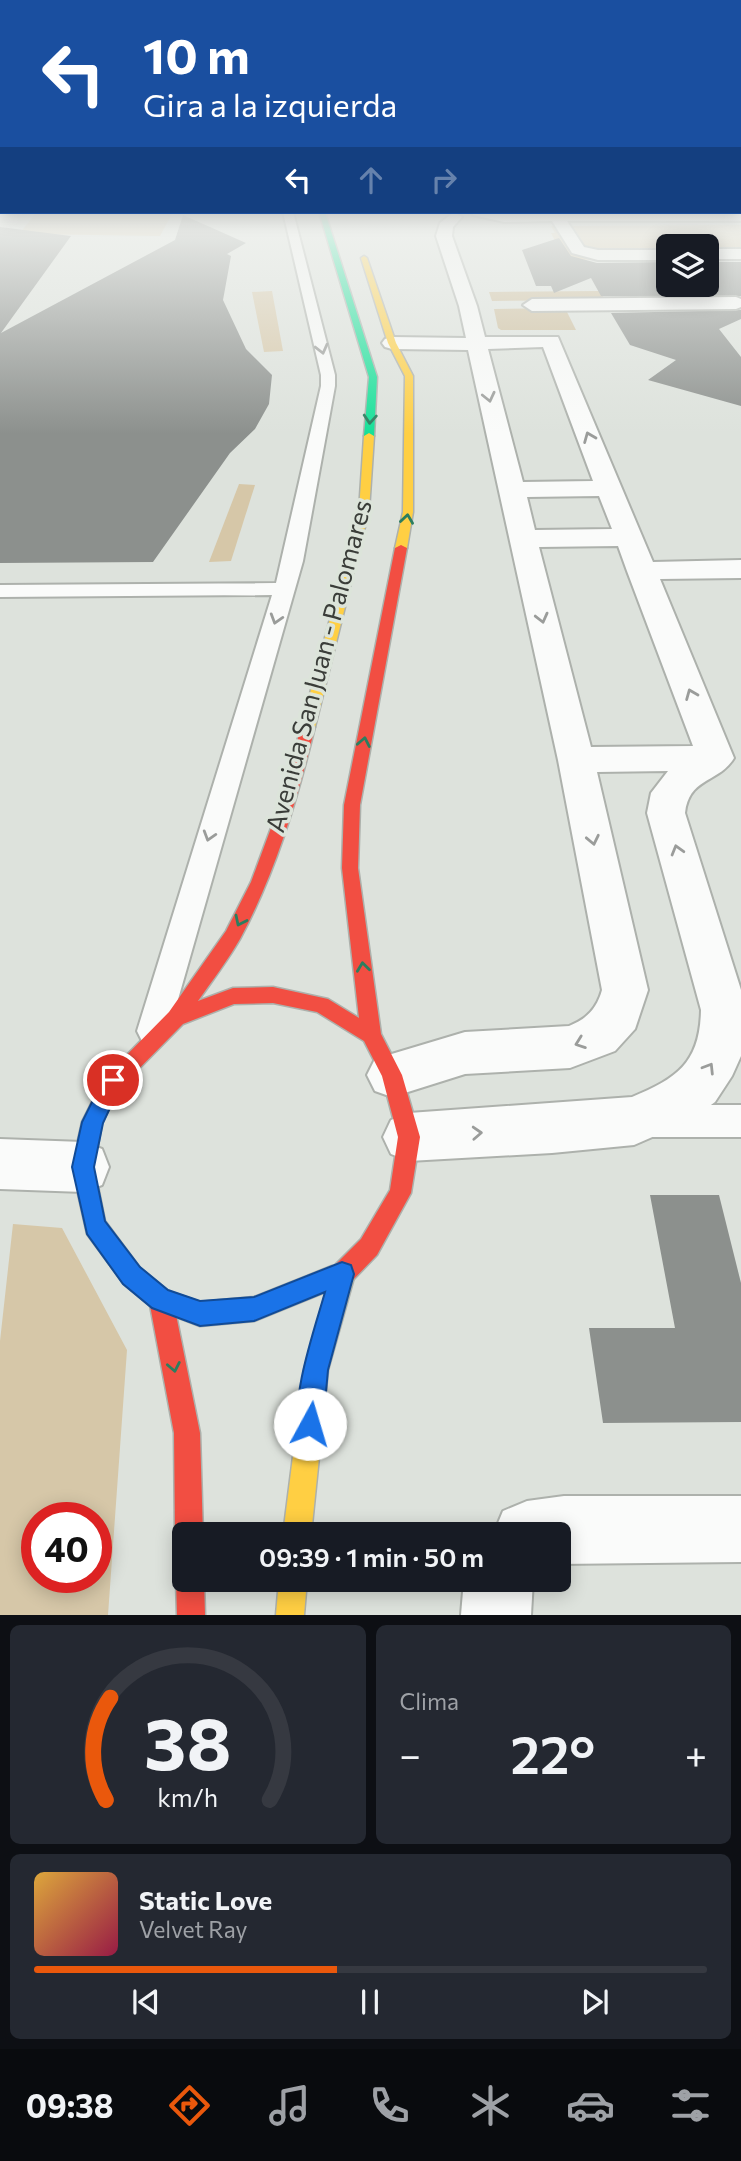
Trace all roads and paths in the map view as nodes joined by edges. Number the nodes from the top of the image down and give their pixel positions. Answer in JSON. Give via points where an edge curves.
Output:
{"nodes":[{"id":1,"x":306,"y":283,"type":"edge"},
{"id":2,"x":344,"y":283,"type":"edge"},
{"id":3,"x":372,"y":283,"type":"edge"},
{"id":4,"x":466,"y":283,"type":"edge"},
{"id":5,"x":532,"y":305,"type":"dead end"},
{"id":6,"x":739,"y":305,"type":"edge"},
{"id":7,"x":392,"y":343,"type":"junction"},
{"id":8,"x":477,"y":344,"type":"junction"},
{"id":9,"x":610,"y":488,"type":"junction"},
{"id":10,"x":511,"y":490,"type":"junction"},
{"id":11,"x":629,"y":537,"type":"junction"},
{"id":12,"x":523,"y":539,"type":"junction"},
{"id":13,"x":741,"y":569,"type":"edge"},
{"id":14,"x":642,"y":571,"type":"junction"},
{"id":15,"x":285,"y":589,"type":"junction"},
{"id":16,"x":0,"y":591,"type":"edge"},
{"id":17,"x":728,"y":757,"type":"edge"},
{"id":18,"x":576,"y":760,"type":"junction"},
{"id":19,"x":176,"y":1018,"type":"junction"},
{"id":20,"x":371,"y":1035,"type":"junction"},
{"id":21,"x":150,"y":1041,"type":"junction"},
{"id":22,"x":392,"y":1075,"type":"junction"},
{"id":23,"x":634,"y":1121,"type":"junction"},
{"id":24,"x":741,"y":1121,"type":"edge"},
{"id":25,"x":409,"y":1137,"type":"junction"},
{"id":26,"x":0,"y":1164,"type":"edge"},
{"id":27,"x":83,"y":1167,"type":"junction"},
{"id":28,"x":342,"y":1274,"type":"junction"},
{"id":29,"x":160,"y":1300,"type":"junction"},
{"id":30,"x":189,"y":1522,"type":"edge"},
{"id":31,"x":298,"y":1522,"type":"edge"},
{"id":32,"x":741,"y":1529,"type":"edge"},
{"id":33,"x":571,"y":1530,"type":"edge"},
{"id":34,"x":190,"y":1592,"type":"edge"},
{"id":35,"x":292,"y":1592,"type":"edge"},
{"id":36,"x":498,"y":1592,"type":"edge"},
{"id":37,"x":191,"y":1615,"type":"edge"},
{"id":38,"x":290,"y":1615,"type":"edge"},
{"id":39,"x":496,"y":1615,"type":"edge"}],
"edges":[{"from":1,"to":15,"type":"lane","one_way":true,"via":[[328,386]]},
{"from":2,"to":19,"type":"street","name":"Avenida San Juan - Palomares","one_way":true,"via":[[373,377],[364,511],[281,824],[232,936]]},
{"from":3,"to":7,"type":"street","name":"Avenida San Juan - Palomares"},
{"from":4,"to":8,"type":"street","via":[[477,306]]},
{"from":5,"to":6,"type":"street","via":[[579,311]]},
{"from":7,"to":8,"type":"street"},
{"from":20,"to":7,"type":"street","name":"Avenida San Juan - Palomares","one_way":true,"via":[[350,868],[352,805],[408,512],[409,376]]},
{"from":9,"to":8,"type":"street","one_way":true,"via":[[551,341]]},
{"from":8,"to":10,"type":"street","one_way":true},
{"from":9,"to":10,"type":"street"},
{"from":9,"to":11,"type":"street"},
{"from":10,"to":12,"type":"street"},
{"from":11,"to":12,"type":"street"},
{"from":11,"to":14,"type":"street"},
{"from":12,"to":18,"type":"street","one_way":true},
{"from":13,"to":14,"type":"street"},
{"from":17,"to":14,"type":"street","one_way":true},
{"from":15,"to":16,"type":"lane"},
{"from":15,"to":21,"type":"lane","one_way":true},
{"from":17,"to":18,"type":"street"},
{"from":23,"to":17,"type":"street","one_way":true,"via":[[671,1105],[698,1086],[715,1061],[724,1035],[724,1010],[666,813],[666,799],[682,778]]},
{"from":18,"to":22,"type":"street","one_way":true,"via":[[625,990],[618,1015],[598,1036],[570,1047],[464,1054]]},
{"from":19,"to":20,"type":"street","via":[[233,996],[273,995],[321,1005]]},
{"from":19,"to":21,"type":"street"},
{"from":20,"to":22,"type":"street"},
{"from":21,"to":27,"type":"street","via":[[113,1080],[92,1122]]},
{"from":22,"to":25,"type":"street"},
{"from":23,"to":24,"type":"lane"},
{"from":25,"to":23,"type":"street","one_way":true},
{"from":25,"to":28,"type":"street","via":[[400,1193],[369,1247]]},
{"from":26,"to":27,"type":"street"},
{"from":27,"to":29,"type":"street","via":[[95,1226],[132,1276]]},
{"from":28,"to":29,"type":"street","via":[[254,1309],[200,1314]]},
{"from":28,"to":31,"type":"street","via":[[316,1370]]},
{"from":29,"to":30,"type":"street","one_way":true,"via":[[187,1433]]},
{"from":32,"to":33,"type":"street"},
{"from":34,"to":37,"type":"street"},
{"from":35,"to":38,"type":"street"},
{"from":36,"to":39,"type":"street"}]}
